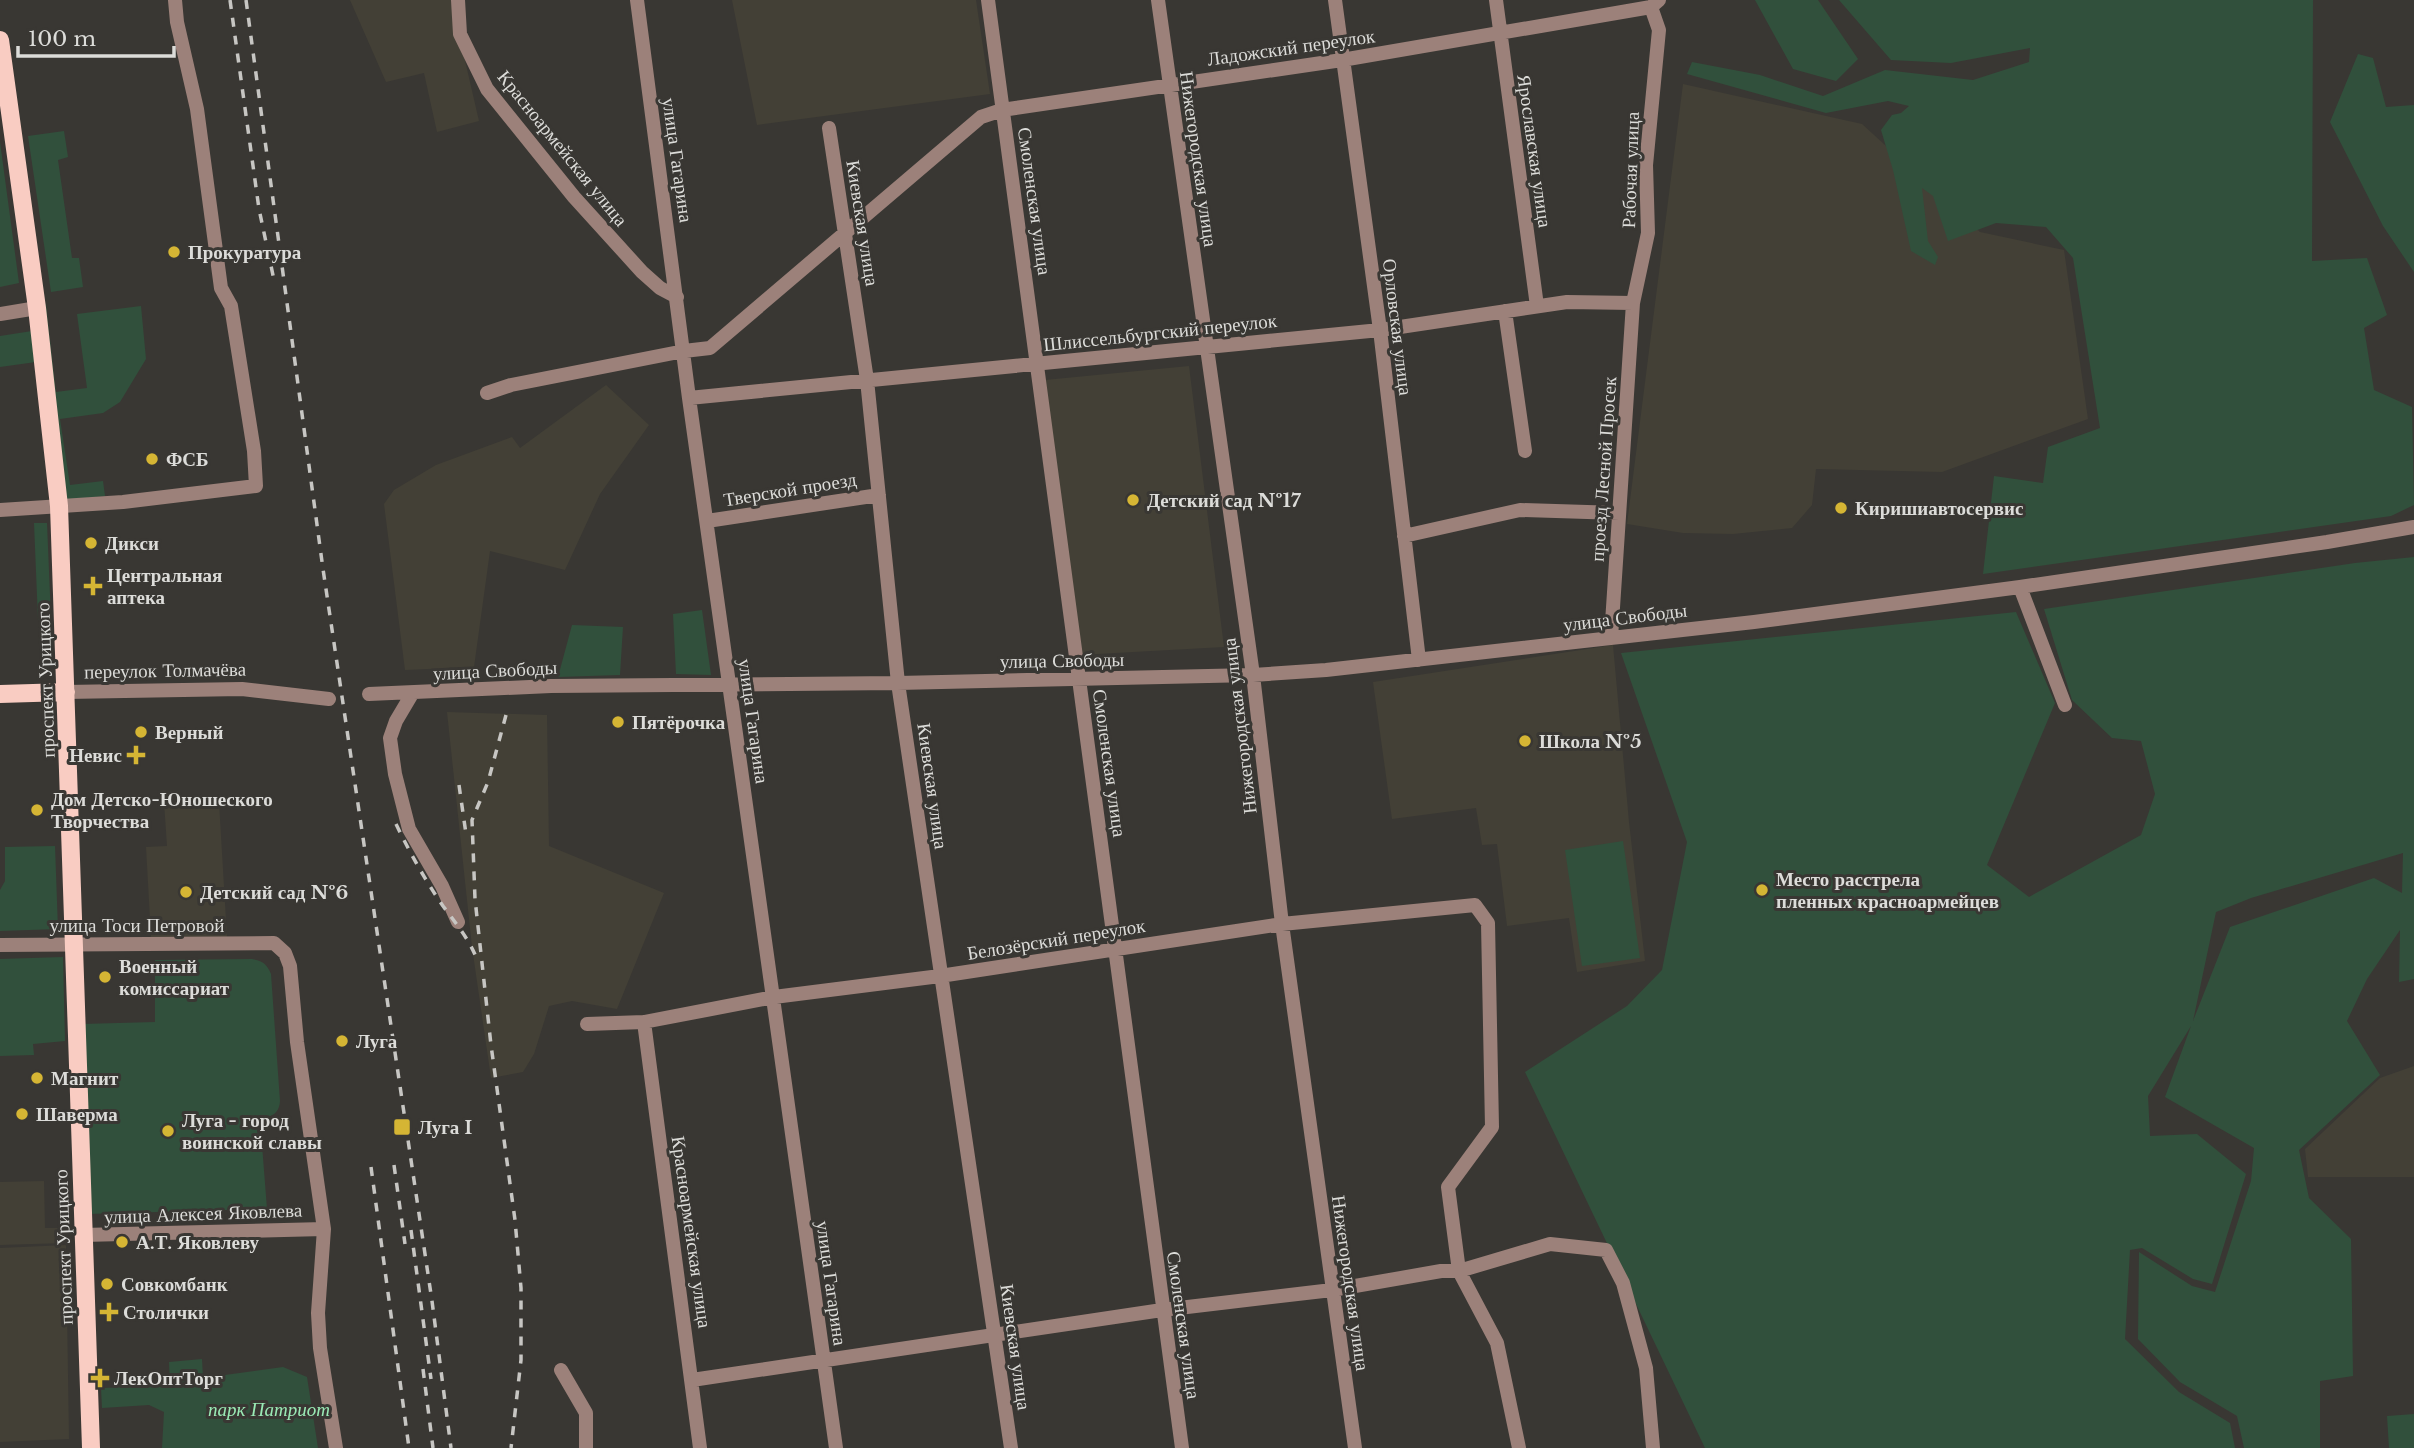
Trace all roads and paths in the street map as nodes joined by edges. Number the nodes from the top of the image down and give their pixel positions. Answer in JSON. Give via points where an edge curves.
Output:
{"nodes":[{"id":1,"x":175,"y":0,"type":"edge"},
{"id":2,"x":458,"y":0,"type":"edge"},
{"id":3,"x":637,"y":0,"type":"edge"},
{"id":4,"x":988,"y":0,"type":"edge"},
{"id":5,"x":1158,"y":0,"type":"edge"},
{"id":6,"x":1335,"y":0,"type":"edge"},
{"id":7,"x":1496,"y":0,"type":"edge"},
{"id":8,"x":1655,"y":3,"type":"edge"},
{"id":9,"x":1500,"y":33,"type":"junction"},
{"id":10,"x":0,"y":40,"type":"edge"},
{"id":11,"x":1342,"y":60,"type":"junction"},
{"id":12,"x":1168,"y":84,"type":"junction"},
{"id":13,"x":5,"y":105,"type":"edge"},
{"id":14,"x":1002,"y":110,"type":"junction"},
{"id":15,"x":829,"y":128,"type":"dead end"},
{"id":16,"x":845,"y":233,"type":"junction"},
{"id":17,"x":677,"y":297,"type":"junction"},
{"id":18,"x":1633,"y":303,"type":"junction"},
{"id":19,"x":1537,"y":306,"type":"junction"},
{"id":20,"x":37,"y":308,"type":"junction"},
{"id":21,"x":1505,"y":311,"type":"junction"},
{"id":22,"x":0,"y":314,"type":"edge"},
{"id":23,"x":1380,"y":330,"type":"junction"},
{"id":24,"x":1208,"y":346,"type":"junction"},
{"id":25,"x":684,"y":351,"type":"junction"},
{"id":26,"x":1038,"y":364,"type":"junction"},
{"id":27,"x":867,"y":380,"type":"junction"},
{"id":28,"x":487,"y":393,"type":"dead end"},
{"id":29,"x":689,"y":398,"type":"junction"},
{"id":30,"x":1525,"y":451,"type":"dead end"},
{"id":31,"x":879,"y":495,"type":"junction"},
{"id":32,"x":59,"y":506,"type":"junction"},
{"id":33,"x":0,"y":510,"type":"edge"},
{"id":34,"x":1619,"y":513,"type":"junction"},
{"id":35,"x":707,"y":521,"type":"junction"},
{"id":36,"x":2414,"y":527,"type":"edge"},
{"id":37,"x":1404,"y":536,"type":"junction"},
{"id":38,"x":2020,"y":587,"type":"junction"},
{"id":39,"x":1611,"y":638,"type":"junction"},
{"id":40,"x":1419,"y":660,"type":"junction"},
{"id":41,"x":1253,"y":675,"type":"junction"},
{"id":42,"x":1079,"y":679,"type":"junction"},
{"id":43,"x":898,"y":683,"type":"junction"},
{"id":44,"x":729,"y":684,"type":"junction"},
{"id":45,"x":66,"y":692,"type":"junction"},
{"id":46,"x":0,"y":694,"type":"edge"},
{"id":47,"x":369,"y":694,"type":"dead end"},
{"id":48,"x":412,"y":694,"type":"junction"},
{"id":49,"x":329,"y":699,"type":"dead end"},
{"id":50,"x":2065,"y":705,"type":"dead end"},
{"id":51,"x":458,"y":922,"type":"dead end"},
{"id":52,"x":1282,"y":924,"type":"junction"},
{"id":53,"x":75,"y":944,"type":"junction"},
{"id":54,"x":0,"y":945,"type":"edge"},
{"id":55,"x":1115,"y":949,"type":"junction"},
{"id":56,"x":940,"y":976,"type":"junction"},
{"id":57,"x":774,"y":997,"type":"junction"},
{"id":58,"x":644,"y":1022,"type":"junction"},
{"id":59,"x":587,"y":1024,"type":"dead end"},
{"id":60,"x":324,"y":1229,"type":"junction"},
{"id":61,"x":83,"y":1236,"type":"junction"},
{"id":62,"x":1459,"y":1270,"type":"junction"},
{"id":63,"x":1332,"y":1290,"type":"junction"},
{"id":64,"x":1162,"y":1310,"type":"junction"},
{"id":65,"x":995,"y":1336,"type":"junction"},
{"id":66,"x":823,"y":1361,"type":"junction"},
{"id":67,"x":561,"y":1370,"type":"dead end"},
{"id":68,"x":692,"y":1380,"type":"junction"},
{"id":69,"x":92,"y":1448,"type":"edge"},
{"id":70,"x":336,"y":1448,"type":"edge"},
{"id":71,"x":586,"y":1448,"type":"edge"},
{"id":72,"x":700,"y":1448,"type":"edge"},
{"id":73,"x":835,"y":1448,"type":"edge"},
{"id":74,"x":1011,"y":1448,"type":"edge"},
{"id":75,"x":1182,"y":1448,"type":"edge"},
{"id":76,"x":1355,"y":1448,"type":"edge"},
{"id":77,"x":1519,"y":1448,"type":"edge"},
{"id":78,"x":1653,"y":1448,"type":"edge"}],
"edges":[{"from":1,"to":32,"type":"street","via":[[197,108],[221,288],[231,306],[237,337],[256,486]]},
{"from":2,"to":17,"type":"street","name":"Красноармейская улица","via":[[460,34],[487,89],[642,272]]},
{"from":3,"to":17,"type":"street","name":"улица Гагарина"},
{"from":4,"to":14,"type":"street","name":"Смоленская улица"},
{"from":5,"to":12,"type":"street","name":"Нижегородская улица"},
{"from":6,"to":11,"type":"street","name":"Орловская улица"},
{"from":7,"to":9,"type":"street","name":"Ярославская улица"},
{"from":8,"to":9,"type":"street","name":"Ладожский переулок"},
{"from":8,"to":18,"type":"street","name":"Рабочая улица","via":[[1660,30],[1646,165],[1648,233]]},
{"from":9,"to":11,"type":"street","name":"Ладожский переулок"},
{"from":9,"to":19,"type":"street","name":"Ярославская улица"},
{"from":10,"to":13,"type":"main road","name":"проспект Урицкого"},
{"from":11,"to":12,"type":"street","name":"Ладожский переулок"},
{"from":11,"to":23,"type":"street","name":"Орловская улица"},
{"from":12,"to":14,"type":"street","name":"Ладожский переулок"},
{"from":12,"to":24,"type":"street","name":"Нижегородская улица"},
{"from":13,"to":20,"type":"main road","name":"проспект Урицкого"},
{"from":14,"to":16,"type":"street","name":"Ладожский переулок","via":[[981,117]]},
{"from":14,"to":26,"type":"street","name":"Смоленская улица"},
{"from":15,"to":16,"type":"street","name":"Киевская улица"},
{"from":16,"to":25,"type":"street","name":"Ладожский переулок","via":[[710,348]]},
{"from":16,"to":27,"type":"street","name":"Киевская улица"},
{"from":17,"to":25,"type":"street","name":"улица Гагарина"},
{"from":18,"to":19,"type":"street","name":"Шлиссельбургский переулок"},
{"from":18,"to":34,"type":"street","name":"проезд Лесной Просек"},
{"from":19,"to":21,"type":"street","name":"Шлиссельбургский переулок"},
{"from":20,"to":22,"type":"street"},
{"from":20,"to":32,"type":"main road","name":"проспект Урицкого"},
{"from":21,"to":23,"type":"street","name":"Шлиссельбургский переулок"},
{"from":21,"to":30,"type":"street"},
{"from":23,"to":24,"type":"street","name":"Шлиссельбургский переулок"},
{"from":23,"to":37,"type":"street","name":"Орловская улица"},
{"from":24,"to":26,"type":"street","name":"Шлиссельбургский переулок"},
{"from":24,"to":41,"type":"street","name":"Нижегородская улица"},
{"from":25,"to":28,"type":"street","name":"Ладожский переулок"},
{"from":25,"to":29,"type":"street","name":"улица Гагарина"},
{"from":26,"to":27,"type":"street","name":"Шлиссельбургский переулок"},
{"from":26,"to":42,"type":"street","name":"Смоленская улица"},
{"from":27,"to":29,"type":"street","name":"Шлиссельбургский переулок"},
{"from":27,"to":31,"type":"street","name":"Киевская улица"},
{"from":29,"to":35,"type":"street","name":"улица Гагарина"},
{"from":31,"to":35,"type":"street","name":"Тверской проезд"},
{"from":31,"to":43,"type":"street","name":"Киевская улица"},
{"from":32,"to":33,"type":"street"},
{"from":32,"to":45,"type":"main road","name":"проспект Урицкого"},
{"from":34,"to":37,"type":"street","via":[[1520,510]]},
{"from":34,"to":39,"type":"street","name":"проезд Лесной Просек"},
{"from":35,"to":44,"type":"street","name":"улица Гагарина"},
{"from":36,"to":38,"type":"street","name":"улица Свободы"},
{"from":37,"to":40,"type":"street","name":"Орловская улица"},
{"from":38,"to":39,"type":"street","name":"улица Свободы"},
{"from":38,"to":50,"type":"street"},
{"from":39,"to":40,"type":"street","name":"улица Свободы"},
{"from":40,"to":41,"type":"street","name":"улица Свободы"},
{"from":41,"to":42,"type":"street","name":"улица Свободы"},
{"from":41,"to":52,"type":"street","name":"Нижегородская улица"},
{"from":42,"to":43,"type":"street","name":"улица Свободы"},
{"from":42,"to":55,"type":"street","name":"Смоленская улица"},
{"from":43,"to":44,"type":"street","name":"улица Свободы"},
{"from":43,"to":56,"type":"street","name":"Киевская улица"},
{"from":44,"to":48,"type":"street","name":"улица Свободы","via":[[551,686]]},
{"from":44,"to":57,"type":"street","name":"улица Гагарина"},
{"from":45,"to":46,"type":"main road","name":"переулок Толмачёва"},
{"from":45,"to":49,"type":"street","name":"переулок Толмачёва","via":[[242,689]]},
{"from":45,"to":53,"type":"main road","name":"проспект Урицкого"},
{"from":47,"to":48,"type":"street","name":"улица Свободы"},
{"from":48,"to":51,"type":"street","via":[[390,738],[395,774],[409,828]]},
{"from":52,"to":55,"type":"street","name":"Белозёрский переулок"},
{"from":52,"to":62,"type":"street","name":"Белозёрский переулок","via":[[1475,905],[1488,923],[1492,1127],[1448,1187]]},
{"from":52,"to":63,"type":"street","name":"Нижегородская улица"},
{"from":53,"to":54,"type":"street","name":"улица Тоси Петровой"},
{"from":53,"to":60,"type":"street","name":"улица Тоси Петровой","via":[[274,943],[285,953]]},
{"from":53,"to":61,"type":"main road","name":"проспект Урицкого"},
{"from":55,"to":56,"type":"street","name":"Белозёрский переулок"},
{"from":55,"to":64,"type":"street","name":"Смоленская улица"},
{"from":56,"to":57,"type":"street","name":"Белозёрский переулок"},
{"from":56,"to":65,"type":"street","name":"Киевская улица"},
{"from":57,"to":58,"type":"street","name":"Белозёрский переулок"},
{"from":57,"to":66,"type":"street","name":"улица Гагарина"},
{"from":58,"to":59,"type":"street","name":"Белозёрский переулок"},
{"from":58,"to":68,"type":"street","name":"Красноармейская улица"},
{"from":60,"to":61,"type":"street","name":"улица Алексея Яковлева"},
{"from":60,"to":70,"type":"street","via":[[318,1313]]},
{"from":61,"to":69,"type":"main road","name":"проспект Урицкого"},
{"from":62,"to":63,"type":"street"},
{"from":62,"to":77,"type":"street","via":[[1497,1343]]},
{"from":62,"to":78,"type":"street","via":[[1550,1244],[1606,1250],[1623,1283],[1646,1368]]},
{"from":63,"to":64,"type":"street"},
{"from":63,"to":76,"type":"street","name":"Нижегородская улица"},
{"from":64,"to":65,"type":"street"},
{"from":64,"to":75,"type":"street","name":"Смоленская улица"},
{"from":65,"to":66,"type":"street"},
{"from":65,"to":74,"type":"street","name":"Киевская улица"},
{"from":66,"to":68,"type":"street"},
{"from":66,"to":73,"type":"street","name":"улица Гагарина"},
{"from":67,"to":71,"type":"street","via":[[586,1413]]},
{"from":68,"to":72,"type":"street","name":"Красноармейская улица"}]}
